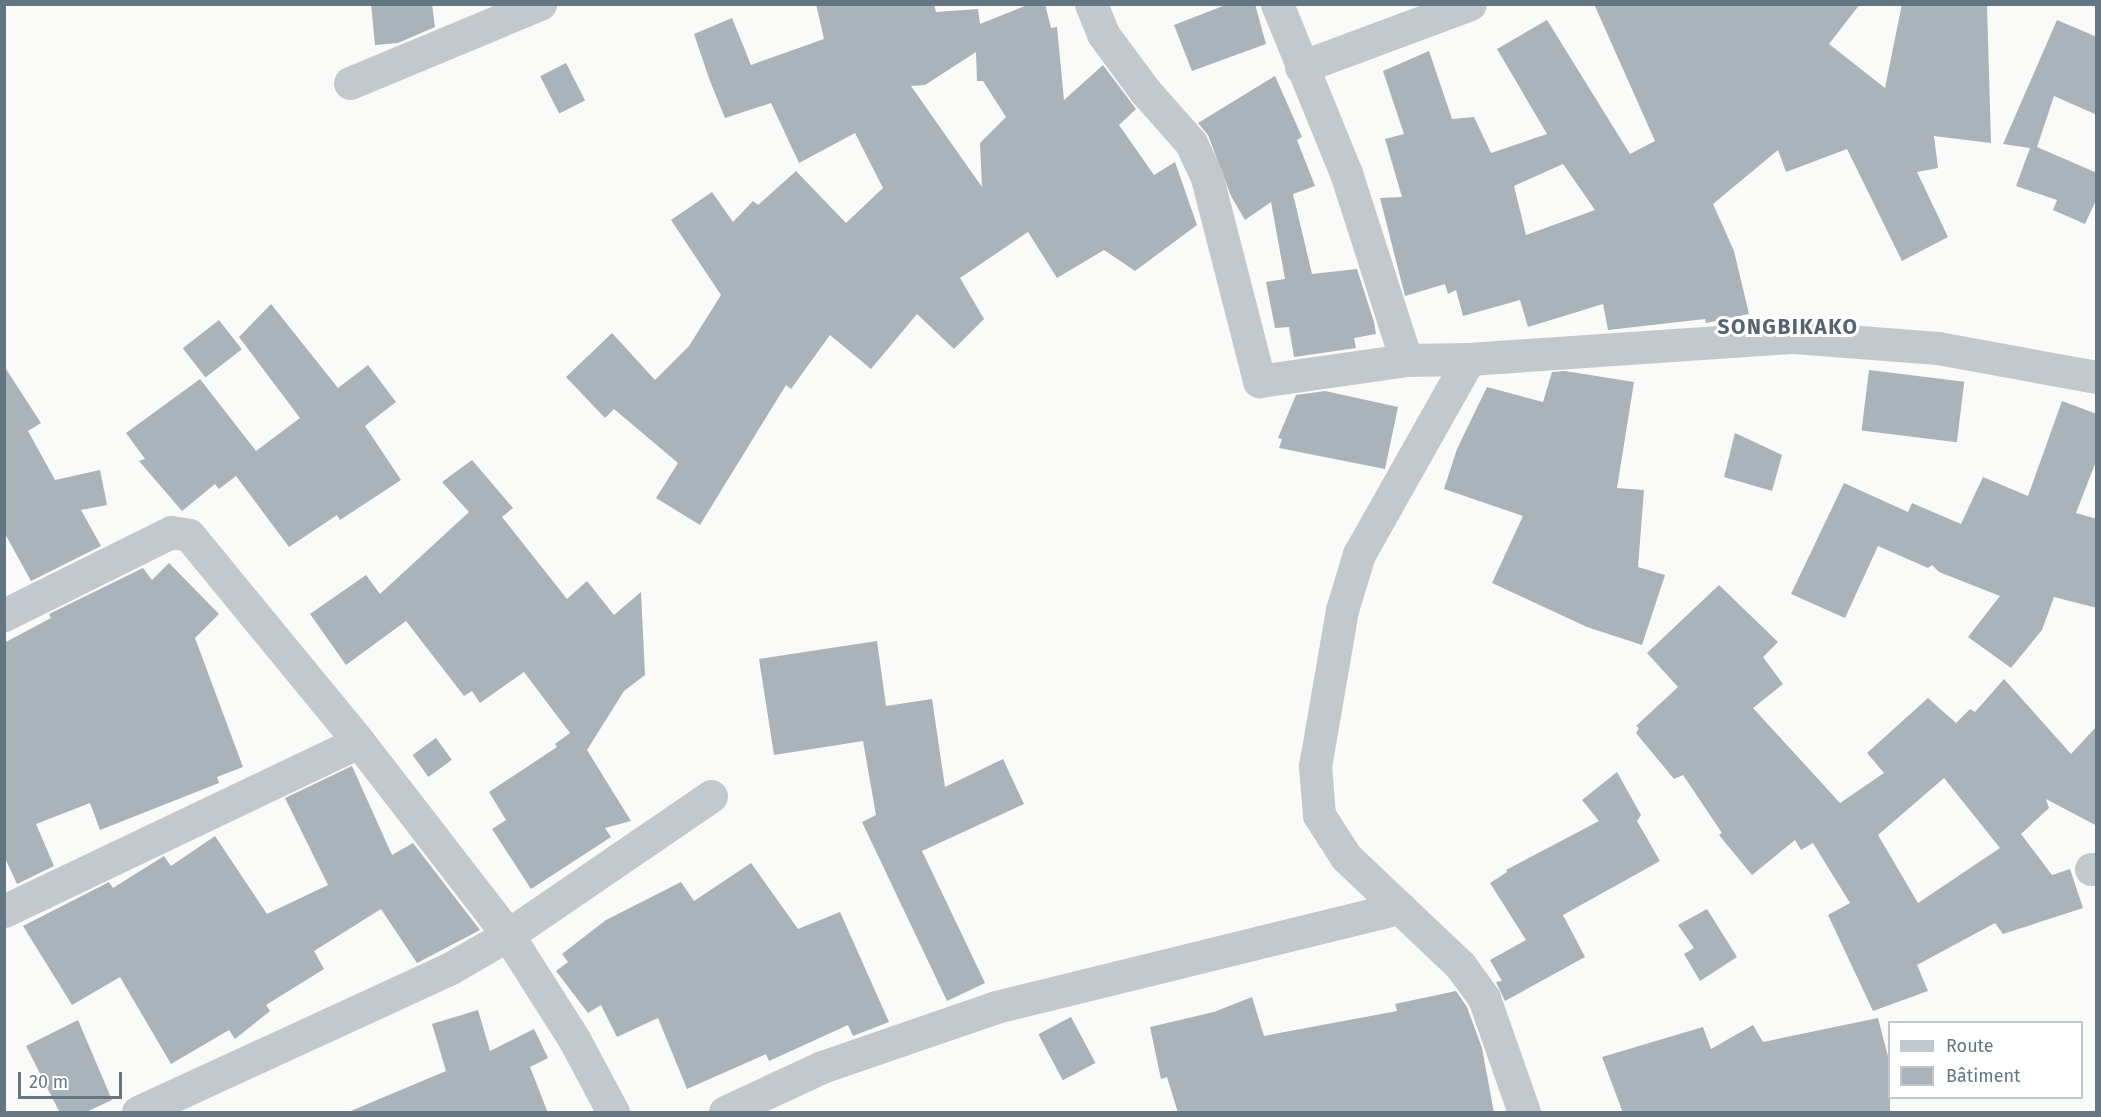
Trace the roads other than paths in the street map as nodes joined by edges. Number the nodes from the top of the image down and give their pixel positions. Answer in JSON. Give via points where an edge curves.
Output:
{"nodes":[{"id":1,"x":540,"y":4,"type":"edge"},
{"id":2,"x":1091,"y":4,"type":"edge"},
{"id":3,"x":1277,"y":4,"type":"edge"},
{"id":4,"x":1470,"y":4,"type":"edge"},
{"id":5,"x":1301,"y":67,"type":"junction"},
{"id":6,"x":350,"y":83,"type":"dead end"},
{"id":7,"x":1469,"y":359,"type":"junction"},
{"id":8,"x":1406,"y":360,"type":"junction"},
{"id":9,"x":2097,"y":377,"type":"edge"},
{"id":10,"x":4,"y":615,"type":"edge"},
{"id":11,"x":360,"y":742,"type":"junction"},
{"id":12,"x":711,"y":796,"type":"dead end"},
{"id":13,"x":1400,"y":908,"type":"junction"},
{"id":14,"x":4,"y":911,"type":"edge"},
{"id":15,"x":508,"y":935,"type":"junction"},
{"id":16,"x":138,"y":1113,"type":"edge"},
{"id":17,"x":613,"y":1113,"type":"edge"},
{"id":18,"x":725,"y":1113,"type":"edge"},
{"id":19,"x":1524,"y":1113,"type":"edge"}],
"edges":[{"from":1,"to":6,"type":"street"},
{"from":2,"to":8,"type":"street","via":[[1103,34],[1145,91],[1191,143],[1207,178],[1259,381]]},
{"from":3,"to":5,"type":"street"},
{"from":4,"to":5,"type":"street"},
{"from":5,"to":8,"type":"street","via":[[1346,173]]},
{"from":7,"to":8,"type":"street"},
{"from":7,"to":9,"type":"street","via":[[1794,337],[1938,348]]},
{"from":7,"to":13,"type":"street","via":[[1359,554],[1342,610],[1315,766],[1319,815],[1346,856]]},
{"from":10,"to":11,"type":"street","via":[[171,532],[189,535]]},
{"from":11,"to":14,"type":"street"},
{"from":11,"to":15,"type":"street"},
{"from":12,"to":15,"type":"street"},
{"from":13,"to":18,"type":"street","via":[[996,1007],[822,1067]]},
{"from":13,"to":19,"type":"street","via":[[1460,965],[1484,998]]},
{"from":15,"to":16,"type":"street","via":[[449,969]]},
{"from":15,"to":17,"type":"street","via":[[574,1039]]}]}
